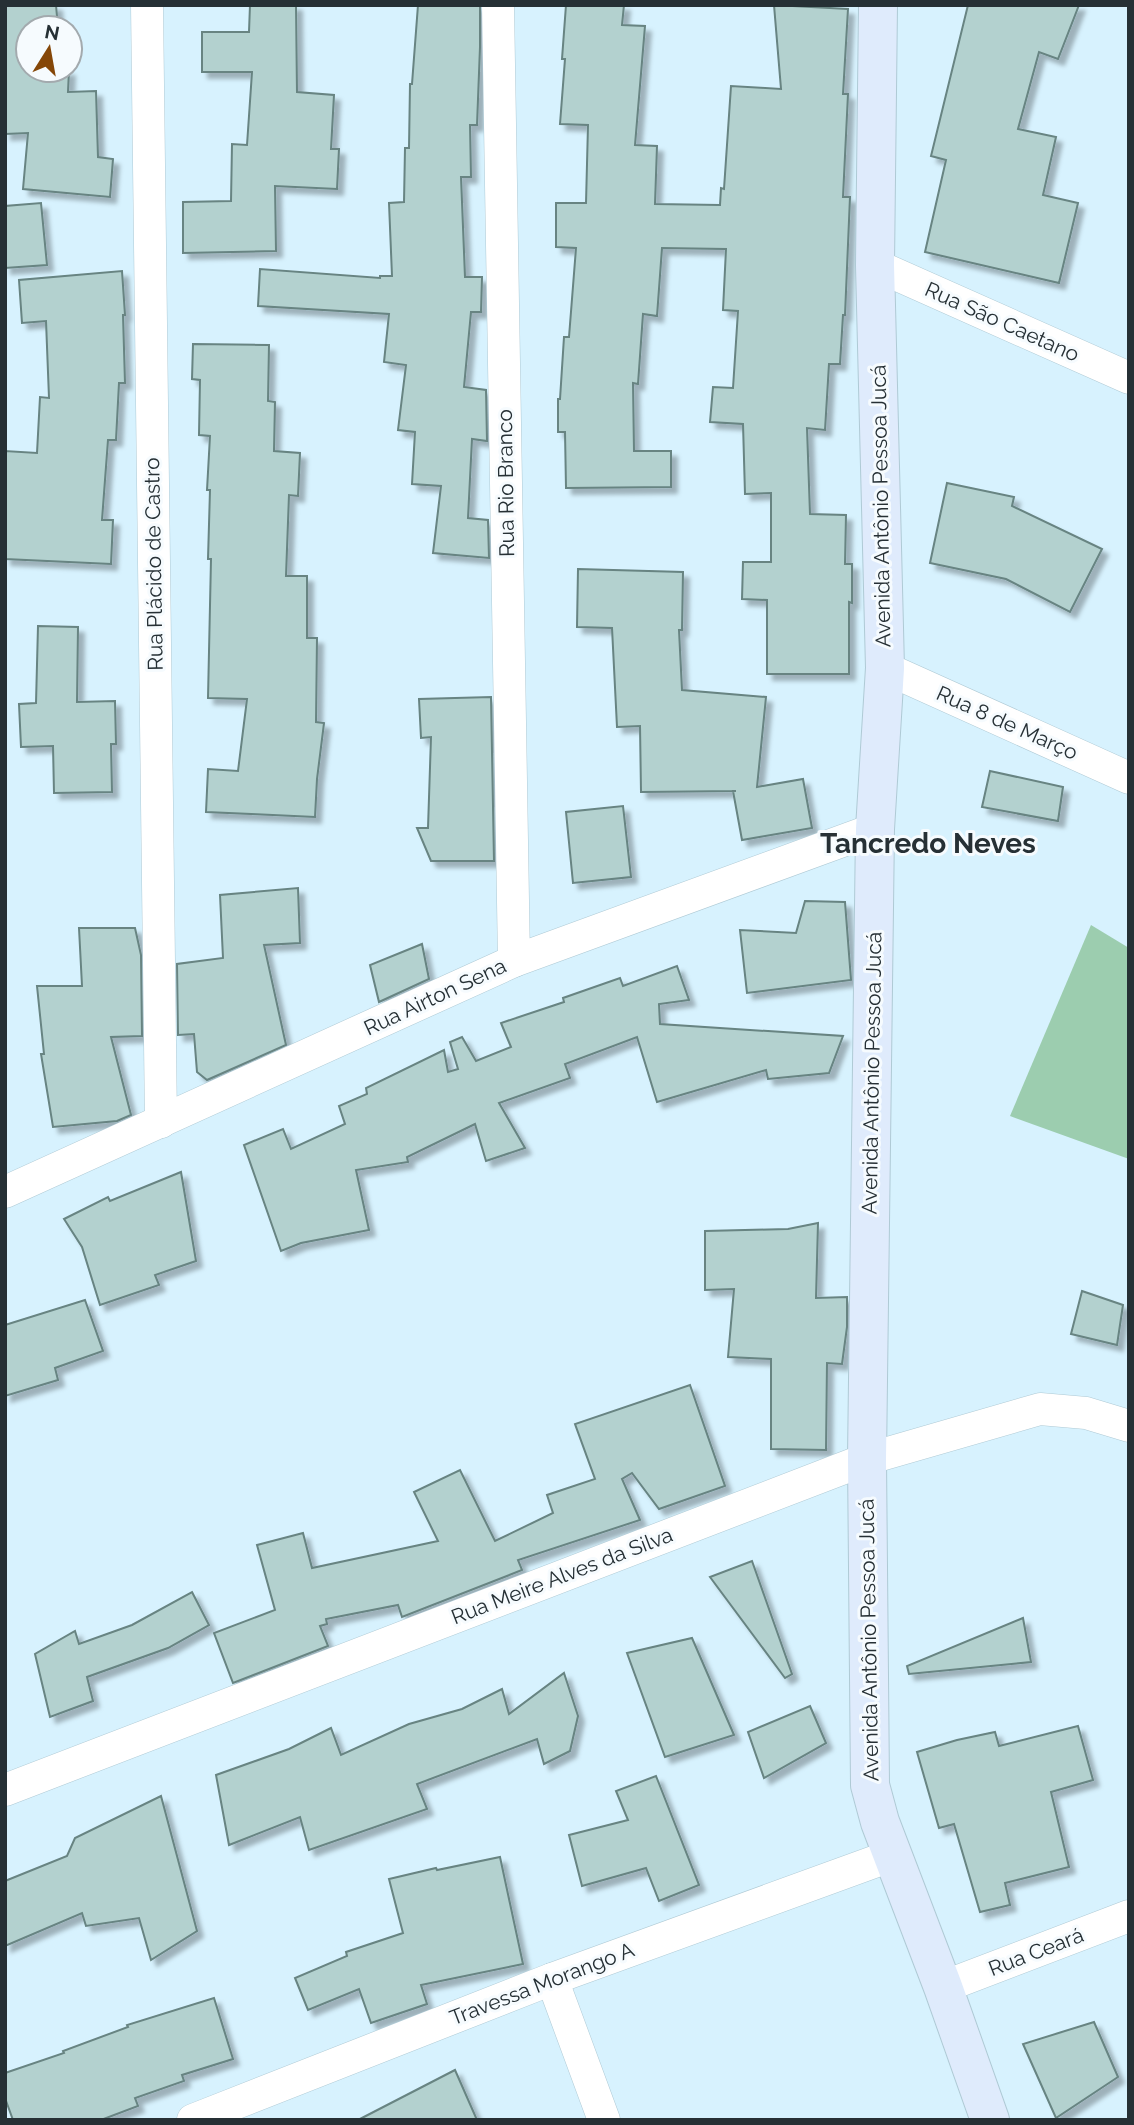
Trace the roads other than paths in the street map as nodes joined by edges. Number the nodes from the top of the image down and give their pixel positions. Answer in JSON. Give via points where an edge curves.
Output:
{"nodes":[{"id":1,"x":147,"y":5,"type":"edge"},
{"id":2,"x":498,"y":5,"type":"edge"},
{"id":3,"x":878,"y":5,"type":"edge"},
{"id":4,"x":876,"y":265,"type":"junction"},
{"id":5,"x":1129,"y":378,"type":"edge"},
{"id":6,"x":885,"y":668,"type":"junction"},
{"id":7,"x":1129,"y":778,"type":"edge"},
{"id":8,"x":875,"y":829,"type":"junction"},
{"id":9,"x":514,"y":961,"type":"junction"},
{"id":10,"x":161,"y":1122,"type":"junction"},
{"id":11,"x":5,"y":1192,"type":"edge"},
{"id":12,"x":1129,"y":1426,"type":"edge"},
{"id":13,"x":867,"y":1459,"type":"junction"},
{"id":14,"x":5,"y":1790,"type":"edge"},
{"id":15,"x":893,"y":1855,"type":"junction"},
{"id":16,"x":1129,"y":1916,"type":"edge"},
{"id":17,"x":552,"y":1979,"type":"junction"},
{"id":18,"x":943,"y":1987,"type":"junction"},
{"id":19,"x":207,"y":2118,"type":"edge"},
{"id":20,"x":604,"y":2120,"type":"edge"},
{"id":21,"x":990,"y":2120,"type":"edge"}],
"edges":[{"from":1,"to":10,"type":"street","name":"Rua Plácido de Castro"},
{"from":2,"to":9,"type":"street","name":"Rua Rio Branco"},
{"from":3,"to":4,"type":"street","name":"Avenida Antônio Pessoa Jucá"},
{"from":4,"to":5,"type":"street","name":"Rua São Caetano"},
{"from":4,"to":6,"type":"street","name":"Avenida Antônio Pessoa Jucá"},
{"from":6,"to":7,"type":"street","name":"Rua 8 de Março"},
{"from":6,"to":8,"type":"street","name":"Avenida Antônio Pessoa Jucá"},
{"from":8,"to":9,"type":"street","name":"Rua Airton Sena"},
{"from":8,"to":13,"type":"street","name":"Avenida Antônio Pessoa Jucá"},
{"from":9,"to":10,"type":"street","name":"Rua Airton Sena"},
{"from":10,"to":11,"type":"street","name":"Rua Airton Sena"},
{"from":12,"to":13,"type":"street","name":"Rua Meire Alves da Silva","via":[[1086,1413],[1040,1409]]},
{"from":13,"to":14,"type":"street","name":"Rua Meire Alves da Silva"},
{"from":13,"to":15,"type":"street","name":"Avenida Antônio Pessoa Jucá","via":[[870,1786]]},
{"from":15,"to":17,"type":"street","name":"Travessa Morango A"},
{"from":15,"to":18,"type":"street","name":"Avenida Antônio Pessoa Jucá"},
{"from":16,"to":18,"type":"street","name":"Rua Ceará"},
{"from":17,"to":19,"type":"street","name":"Travessa Morango A"},
{"from":17,"to":20,"type":"street"},
{"from":18,"to":21,"type":"street","name":"Avenida Antônio Pessoa Jucá"}]}
